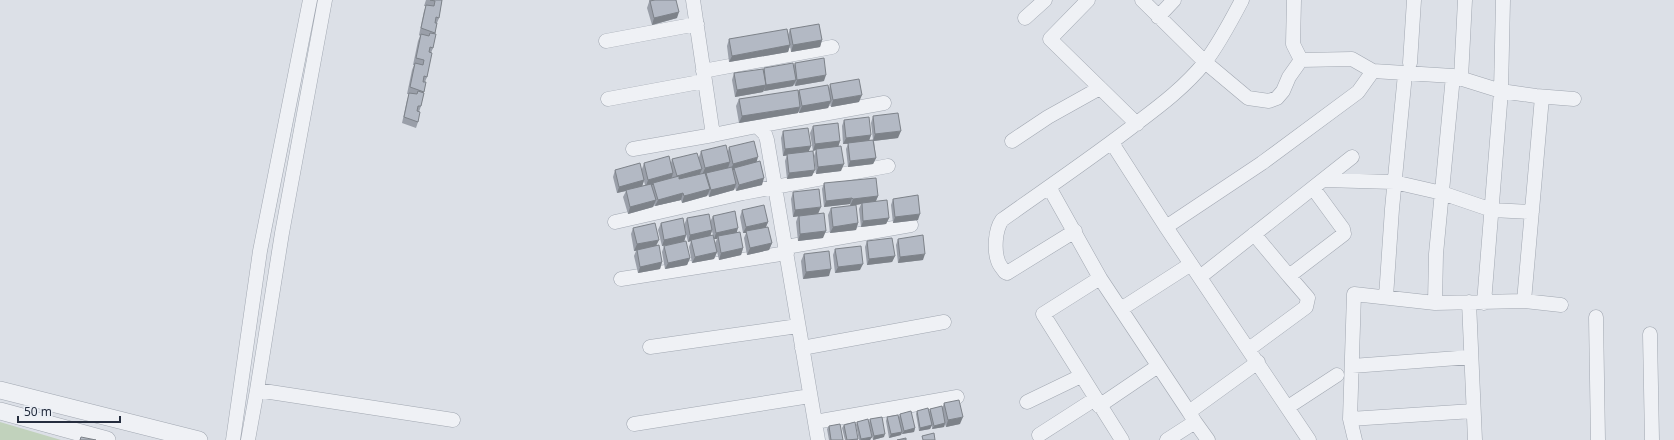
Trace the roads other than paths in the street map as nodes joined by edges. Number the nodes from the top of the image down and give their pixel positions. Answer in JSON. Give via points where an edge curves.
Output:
{"nodes":[{"id":1,"x":310,"y":0,"type":"edge"},
{"id":2,"x":325,"y":0,"type":"edge"},
{"id":3,"x":693,"y":0,"type":"edge"},
{"id":4,"x":1045,"y":0,"type":"edge"},
{"id":5,"x":1088,"y":0,"type":"edge"},
{"id":6,"x":1142,"y":0,"type":"edge"},
{"id":7,"x":1174,"y":0,"type":"edge"},
{"id":8,"x":1242,"y":0,"type":"edge"},
{"id":9,"x":1294,"y":0,"type":"edge"},
{"id":10,"x":1414,"y":0,"type":"edge"},
{"id":11,"x":1465,"y":0,"type":"edge"},
{"id":12,"x":1503,"y":0,"type":"edge"},
{"id":13,"x":1158,"y":17,"type":"junction"},
{"id":14,"x":1025,"y":18,"type":"dead end"},
{"id":15,"x":696,"y":24,"type":"junction"},
{"id":16,"x":606,"y":41,"type":"dead end"},
{"id":17,"x":832,"y":47,"type":"dead end"},
{"id":18,"x":1301,"y":60,"type":"junction"},
{"id":19,"x":1205,"y":62,"type":"junction"},
{"id":20,"x":1408,"y":68,"type":"junction"},
{"id":21,"x":1373,"y":72,"type":"junction"},
{"id":22,"x":704,"y":76,"type":"junction"},
{"id":23,"x":1457,"y":77,"type":"junction"},
{"id":24,"x":1100,"y":88,"type":"junction"},
{"id":25,"x":1501,"y":91,"type":"junction"},
{"id":26,"x":1542,"y":97,"type":"junction"},
{"id":27,"x":608,"y":99,"type":"dead end"},
{"id":28,"x":1574,"y":99,"type":"dead end"},
{"id":29,"x":884,"y":103,"type":"dead end"},
{"id":30,"x":1136,"y":124,"type":"junction"},
{"id":31,"x":757,"y":126,"type":"junction"},
{"id":32,"x":713,"y":135,"type":"junction"},
{"id":33,"x":1012,"y":141,"type":"dead end"},
{"id":34,"x":1112,"y":143,"type":"junction"},
{"id":35,"x":633,"y":149,"type":"dead end"},
{"id":36,"x":1352,"y":157,"type":"dead end"},
{"id":37,"x":888,"y":166,"type":"dead end"},
{"id":38,"x":1394,"y":182,"type":"junction"},
{"id":39,"x":1318,"y":184,"type":"junction"},
{"id":40,"x":1048,"y":187,"type":"junction"},
{"id":41,"x":776,"y":188,"type":"junction"},
{"id":42,"x":1442,"y":193,"type":"junction"},
{"id":43,"x":271,"y":194,"type":"junction"},
{"id":44,"x":289,"y":196,"type":"junction"},
{"id":45,"x":1492,"y":210,"type":"junction"},
{"id":46,"x":1532,"y":212,"type":"junction"},
{"id":47,"x":615,"y":222,"type":"dead end"},
{"id":48,"x":911,"y":225,"type":"dead end"},
{"id":49,"x":1166,"y":228,"type":"junction"},
{"id":50,"x":264,"y":230,"type":"junction"},
{"id":51,"x":1075,"y":231,"type":"junction"},
{"id":52,"x":282,"y":233,"type":"junction"},
{"id":53,"x":1254,"y":234,"type":"junction"},
{"id":54,"x":786,"y":250,"type":"junction"},
{"id":55,"x":1191,"y":264,"type":"junction"},
{"id":56,"x":1289,"y":276,"type":"junction"},
{"id":57,"x":1200,"y":277,"type":"junction"},
{"id":58,"x":1100,"y":278,"type":"junction"},
{"id":59,"x":621,"y":280,"type":"dead end"},
{"id":60,"x":1386,"y":297,"type":"junction"},
{"id":61,"x":1524,"y":301,"type":"junction"},
{"id":62,"x":1469,"y":302,"type":"junction"},
{"id":63,"x":1435,"y":303,"type":"junction"},
{"id":64,"x":1484,"y":303,"type":"junction"},
{"id":65,"x":1561,"y":305,"type":"dead end"},
{"id":66,"x":1121,"y":309,"type":"junction"},
{"id":67,"x":1596,"y":317,"type":"dead end"},
{"id":68,"x":944,"y":322,"type":"dead end"},
{"id":69,"x":798,"y":326,"type":"junction"},
{"id":70,"x":1650,"y":334,"type":"dead end"},
{"id":71,"x":650,"y":347,"type":"dead end"},
{"id":72,"x":802,"y":348,"type":"junction"},
{"id":73,"x":1249,"y":349,"type":"junction"},
{"id":74,"x":1471,"y":357,"type":"junction"},
{"id":75,"x":1258,"y":362,"type":"junction"},
{"id":76,"x":1158,"y":366,"type":"junction"},
{"id":77,"x":1352,"y":366,"type":"junction"},
{"id":78,"x":1338,"y":375,"type":"dead end"},
{"id":79,"x":1081,"y":376,"type":"junction"},
{"id":80,"x":0,"y":390,"type":"edge"},
{"id":81,"x":257,"y":390,"type":"junction"},
{"id":82,"x":810,"y":396,"type":"junction"},
{"id":83,"x":957,"y":397,"type":"dead end"},
{"id":84,"x":1027,"y":402,"type":"dead end"},
{"id":85,"x":1097,"y":402,"type":"junction"},
{"id":86,"x":1288,"y":407,"type":"junction"},
{"id":87,"x":0,"y":411,"type":"edge"},
{"id":88,"x":1474,"y":411,"type":"junction"},
{"id":89,"x":1192,"y":417,"type":"junction"},
{"id":90,"x":1350,"y":419,"type":"junction"},
{"id":91,"x":452,"y":420,"type":"dead end"},
{"id":92,"x":815,"y":422,"type":"junction"},
{"id":93,"x":634,"y":424,"type":"dead end"},
{"id":94,"x":1039,"y":435,"type":"dead end"},
{"id":95,"x":107,"y":440,"type":"edge"},
{"id":96,"x":199,"y":440,"type":"edge"},
{"id":97,"x":233,"y":440,"type":"edge"},
{"id":98,"x":248,"y":440,"type":"edge"},
{"id":99,"x":818,"y":440,"type":"edge"},
{"id":100,"x":1122,"y":440,"type":"edge"},
{"id":101,"x":1167,"y":440,"type":"edge"},
{"id":102,"x":1208,"y":440,"type":"edge"},
{"id":103,"x":1309,"y":440,"type":"edge"},
{"id":104,"x":1355,"y":440,"type":"edge"},
{"id":105,"x":1475,"y":440,"type":"edge"},
{"id":106,"x":1598,"y":440,"type":"edge"},
{"id":107,"x":1652,"y":440,"type":"edge"}],
"edges":[{"from":1,"to":43,"type":"street"},
{"from":2,"to":44,"type":"street"},
{"from":3,"to":15,"type":"street"},
{"from":4,"to":14,"type":"street"},
{"from":5,"to":24,"type":"street","via":[[1050,40]]},
{"from":6,"to":13,"type":"street"},
{"from":7,"to":13,"type":"street"},
{"from":8,"to":19,"type":"street"},
{"from":9,"to":18,"type":"street","via":[[1293,44]]},
{"from":10,"to":20,"type":"street"},
{"from":11,"to":23,"type":"street"},
{"from":12,"to":25,"type":"street"},
{"from":13,"to":19,"type":"street"},
{"from":15,"to":16,"type":"street"},
{"from":15,"to":22,"type":"street"},
{"from":17,"to":22,"type":"street"},
{"from":18,"to":19,"type":"street","via":[[1283,91],[1277,98],[1269,101],[1248,98]]},
{"from":18,"to":21,"type":"street","via":[[1352,59]]},
{"from":19,"to":30,"type":"street","via":[[1181,88]]},
{"from":20,"to":21,"type":"street"},
{"from":20,"to":23,"type":"street"},
{"from":20,"to":38,"type":"street"},
{"from":21,"to":49,"type":"street","via":[[1358,92],[1262,163]]},
{"from":22,"to":27,"type":"street"},
{"from":22,"to":32,"type":"street"},
{"from":23,"to":25,"type":"street"},
{"from":23,"to":42,"type":"street"},
{"from":24,"to":30,"type":"street"},
{"from":24,"to":33,"type":"street"},
{"from":25,"to":26,"type":"street"},
{"from":25,"to":45,"type":"street"},
{"from":26,"to":28,"type":"street"},
{"from":26,"to":46,"type":"street"},
{"from":29,"to":31,"type":"street"},
{"from":30,"to":34,"type":"street"},
{"from":31,"to":32,"type":"street"},
{"from":31,"to":41,"type":"street","via":[[767,140]]},
{"from":32,"to":35,"type":"street"},
{"from":34,"to":40,"type":"street"},
{"from":34,"to":49,"type":"street"},
{"from":36,"to":39,"type":"street"},
{"from":37,"to":41,"type":"street"},
{"from":38,"to":39,"type":"street"},
{"from":38,"to":42,"type":"street"},
{"from":38,"to":60,"type":"street"},
{"from":39,"to":53,"type":"street"},
{"from":39,"to":56,"type":"street","via":[[1344,234]]},
{"from":40,"to":51,"type":"street"},
{"from":40,"to":51,"type":"street","via":[[999,224],[996,241],[1000,266],[1007,273]]},
{"from":41,"to":47,"type":"street"},
{"from":41,"to":54,"type":"street"},
{"from":42,"to":45,"type":"street"},
{"from":42,"to":63,"type":"street","via":[[1436,254]]},
{"from":43,"to":44,"type":"street"},
{"from":43,"to":50,"type":"street"},
{"from":44,"to":52,"type":"street"},
{"from":45,"to":46,"type":"street"},
{"from":45,"to":64,"type":"street"},
{"from":46,"to":61,"type":"street"},
{"from":48,"to":54,"type":"street"},
{"from":49,"to":55,"type":"street"},
{"from":50,"to":52,"type":"street"},
{"from":50,"to":97,"type":"street"},
{"from":51,"to":58,"type":"street"},
{"from":52,"to":81,"type":"street"},
{"from":53,"to":56,"type":"street"},
{"from":53,"to":57,"type":"street"},
{"from":54,"to":59,"type":"street"},
{"from":54,"to":69,"type":"street"},
{"from":55,"to":57,"type":"street"},
{"from":55,"to":66,"type":"street"},
{"from":56,"to":73,"type":"street","via":[[1308,298],[1306,307]]},
{"from":57,"to":73,"type":"street"},
{"from":58,"to":66,"type":"street"},
{"from":58,"to":79,"type":"street","via":[[1043,314]]},
{"from":60,"to":63,"type":"street"},
{"from":60,"to":77,"type":"street","via":[[1354,294]]},
{"from":61,"to":64,"type":"street"},
{"from":61,"to":65,"type":"street"},
{"from":62,"to":63,"type":"street"},
{"from":62,"to":64,"type":"street"},
{"from":62,"to":74,"type":"street"},
{"from":66,"to":76,"type":"street"},
{"from":67,"to":106,"type":"street"},
{"from":68,"to":72,"type":"street"},
{"from":69,"to":71,"type":"street"},
{"from":69,"to":72,"type":"street"},
{"from":70,"to":107,"type":"street"},
{"from":72,"to":82,"type":"street"},
{"from":73,"to":75,"type":"street"},
{"from":74,"to":77,"type":"street"},
{"from":74,"to":88,"type":"street"},
{"from":75,"to":86,"type":"street"},
{"from":75,"to":89,"type":"street"},
{"from":76,"to":85,"type":"street"},
{"from":76,"to":89,"type":"street"},
{"from":77,"to":90,"type":"street"},
{"from":78,"to":86,"type":"street"},
{"from":79,"to":84,"type":"street"},
{"from":79,"to":85,"type":"street"},
{"from":80,"to":96,"type":"street"},
{"from":81,"to":91,"type":"street"},
{"from":81,"to":98,"type":"street"},
{"from":82,"to":92,"type":"street"},
{"from":82,"to":93,"type":"street"},
{"from":83,"to":92,"type":"street"},
{"from":85,"to":94,"type":"street"},
{"from":85,"to":100,"type":"street"},
{"from":86,"to":103,"type":"street"},
{"from":87,"to":95,"type":"street"},
{"from":88,"to":90,"type":"street"},
{"from":88,"to":105,"type":"street"},
{"from":89,"to":101,"type":"street"},
{"from":89,"to":102,"type":"street"},
{"from":90,"to":104,"type":"street"},
{"from":92,"to":99,"type":"street"}]}
